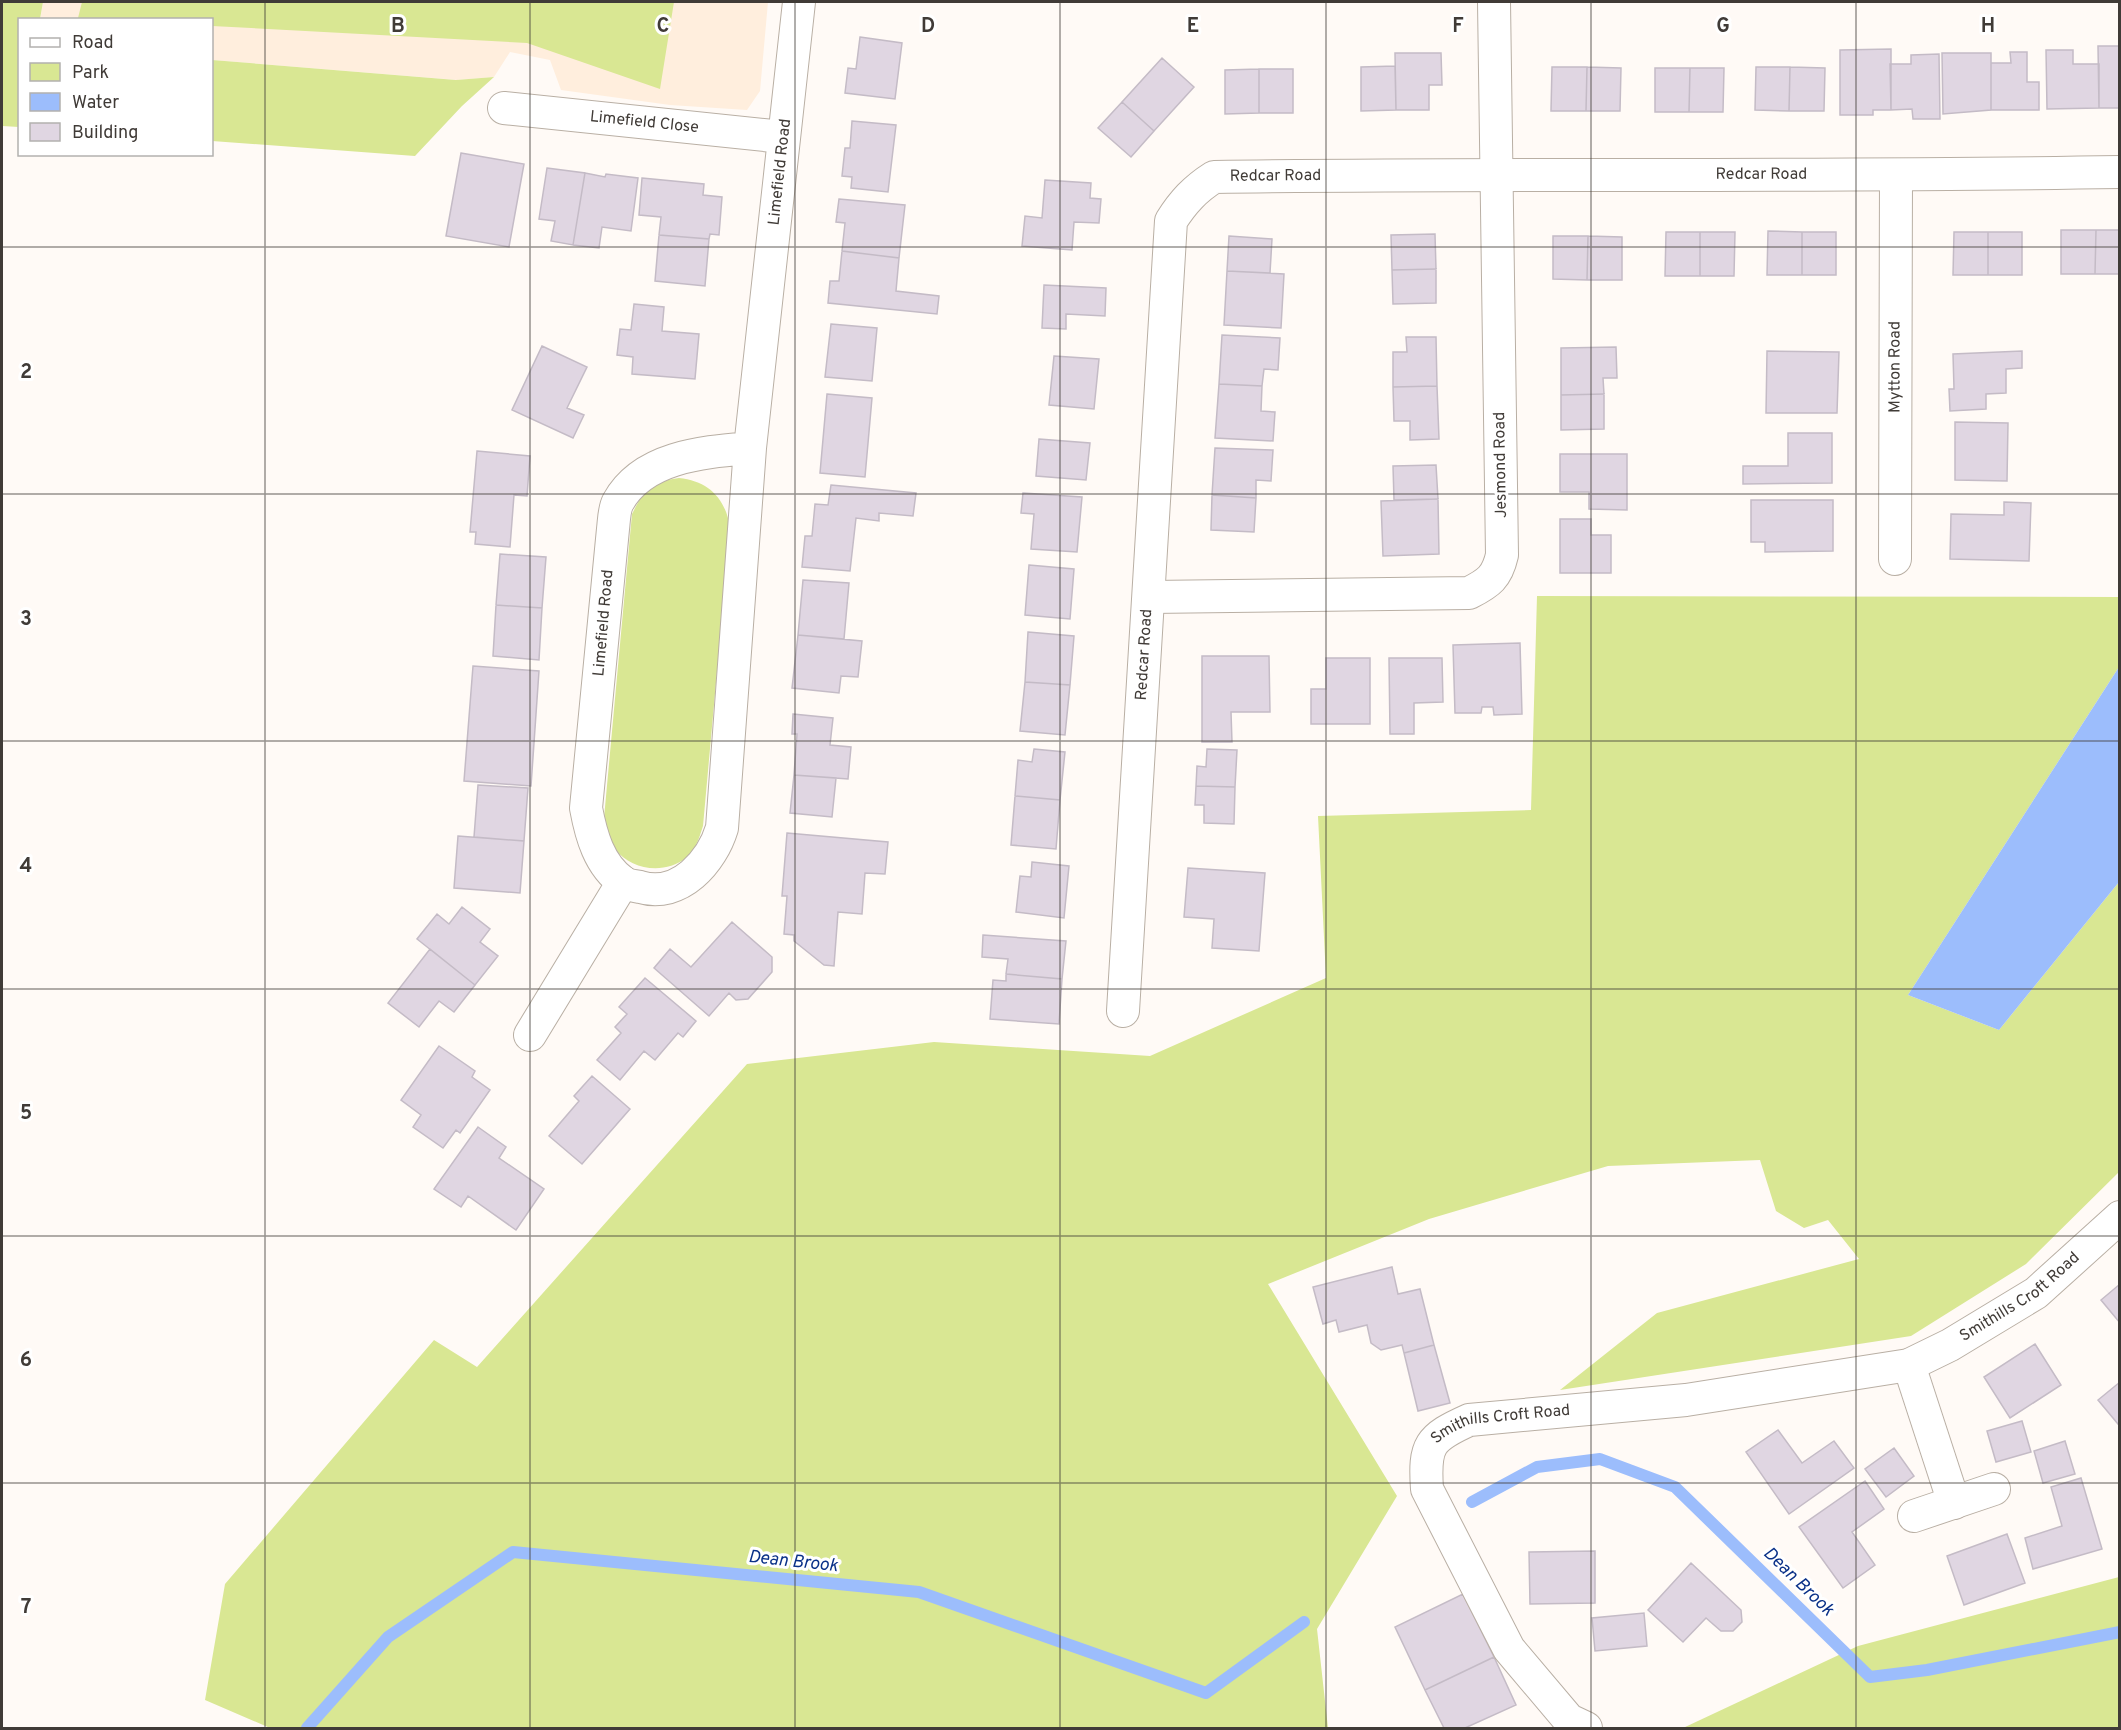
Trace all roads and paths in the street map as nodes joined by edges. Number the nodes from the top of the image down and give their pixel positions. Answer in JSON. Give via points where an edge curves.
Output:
{"nodes":[{"id":1,"x":800,"y":2,"type":"edge"},
{"id":2,"x":1494,"y":2,"type":"edge"},
{"id":3,"x":504,"y":108,"type":"dead end"},
{"id":4,"x":783,"y":137,"type":"junction"},
{"id":5,"x":2120,"y":172,"type":"edge"},
{"id":6,"x":1497,"y":173,"type":"junction"},
{"id":7,"x":1896,"y":176,"type":"junction"},
{"id":8,"x":750,"y":448,"type":"junction"},
{"id":9,"x":1895,"y":559,"type":"dead end"},
{"id":10,"x":1150,"y":597,"type":"junction"},
{"id":11,"x":623,"y":882,"type":"junction"},
{"id":12,"x":1124,"y":1011,"type":"dead end"},
{"id":13,"x":528,"y":1034,"type":"dead end"},
{"id":14,"x":2120,"y":1217,"type":"edge"},
{"id":15,"x":1910,"y":1365,"type":"junction"},
{"id":16,"x":1994,"y":1489,"type":"dead end"},
{"id":17,"x":1954,"y":1503,"type":"junction"},
{"id":18,"x":1914,"y":1516,"type":"dead end"},
{"id":19,"x":1586,"y":1728,"type":"edge"}],
"edges":[{"from":1,"to":4,"type":"street","name":"Limefield Road"},
{"from":2,"to":6,"type":"street","name":"Jesmond Road"},
{"from":3,"to":4,"type":"street","name":"Limefield Close"},
{"from":4,"to":8,"type":"street","name":"Limefield Road"},
{"from":5,"to":7,"type":"street","name":"Redcar Road"},
{"from":6,"to":7,"type":"street","name":"Redcar Road"},
{"from":6,"to":10,"type":"street","name":"Redcar Road","via":[[1214,177],[1182,202],[1171,222]]},
{"from":6,"to":10,"type":"street","name":"Jesmond Road","via":[[1502,555],[1498,573],[1469,593]]},
{"from":7,"to":9,"type":"street","name":"Mytton Road"},
{"from":8,"to":11,"type":"street","name":"Limefield Road","via":[[723,828],[717,847],[686,880],[664,889],[646,889]]},
{"from":8,"to":11,"type":"street","name":"Limefield Road","via":[[702,452],[668,462],[638,478],[618,503],[586,808],[591,836],[604,861]]},
{"from":10,"to":12,"type":"street","name":"Redcar Road"},
{"from":11,"to":13,"type":"street"},
{"from":14,"to":15,"type":"street","name":"Smithills Croft Road","via":[[2036,1293]]},
{"from":15,"to":17,"type":"street"},
{"from":15,"to":19,"type":"street","name":"Smithills Croft Road","via":[[1686,1401],[1469,1420],[1440,1433],[1425,1460],[1427,1489],[1509,1648],[1569,1720]]},
{"from":16,"to":17,"type":"street"},
{"from":17,"to":18,"type":"street"}]}
